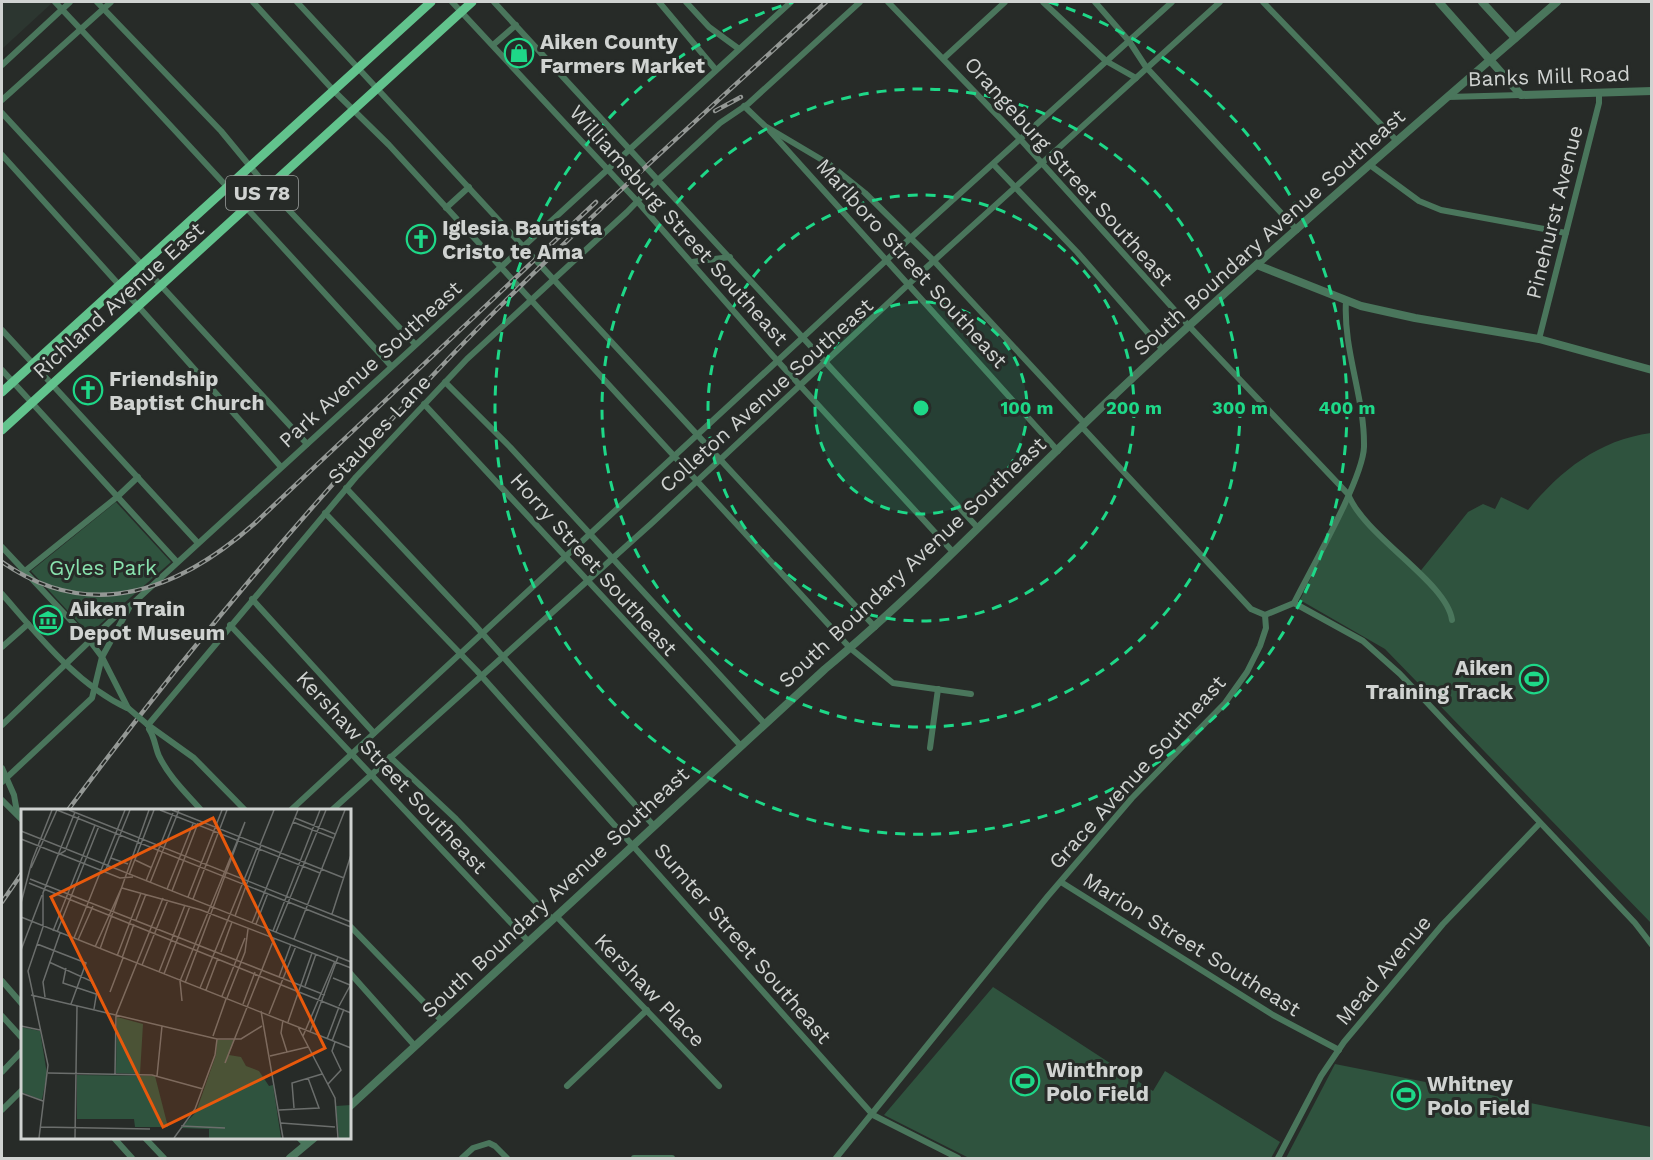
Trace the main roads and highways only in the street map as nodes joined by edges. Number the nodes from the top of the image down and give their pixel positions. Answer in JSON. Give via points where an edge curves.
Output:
{"nodes":[{"id":1,"x":431,"y":2,"type":"edge"},
{"id":2,"x":472,"y":2,"type":"edge"},
{"id":3,"x":2,"y":392,"type":"edge"},
{"id":4,"x":2,"y":430,"type":"edge"}],
"edges":[{"from":1,"to":3,"type":"main road","name":"Richland Avenue East","number":"US 78"},
{"from":2,"to":4,"type":"main road","name":"Richland Avenue East","number":"US 78"}]}
